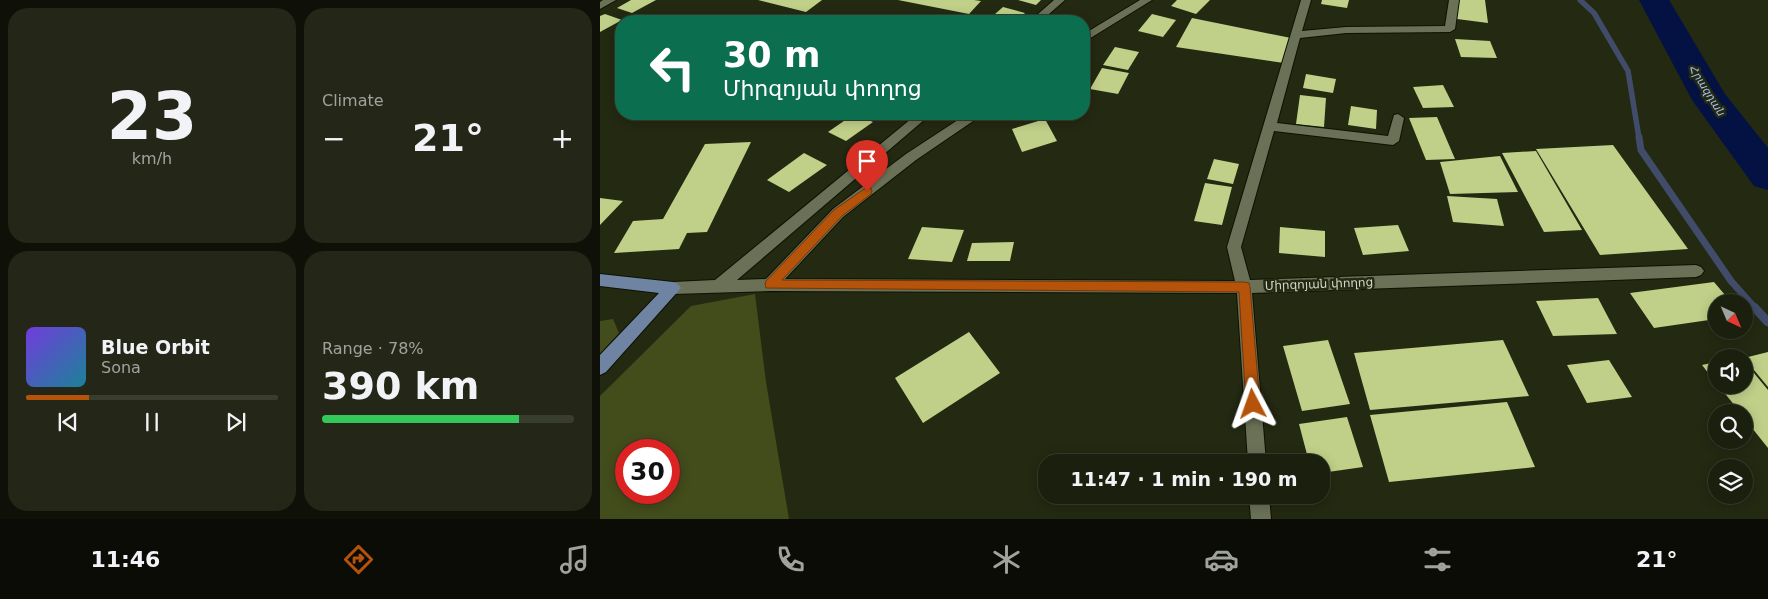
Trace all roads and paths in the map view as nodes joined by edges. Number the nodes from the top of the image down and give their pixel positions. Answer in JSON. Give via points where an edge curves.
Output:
{"nodes":[{"id":1,"x":611,"y":0,"type":"edge"},
{"id":2,"x":1060,"y":0,"type":"edge"},
{"id":3,"x":1146,"y":0,"type":"edge"},
{"id":4,"x":1306,"y":0,"type":"edge"},
{"id":5,"x":1454,"y":0,"type":"edge"},
{"id":6,"x":600,"y":6,"type":"edge"},
{"id":7,"x":1042,"y":15,"type":"edge"},
{"id":8,"x":1090,"y":35,"type":"edge"},
{"id":9,"x":1296,"y":35,"type":"junction"},
{"id":10,"x":1398,"y":118,"type":"dead end"},
{"id":11,"x":918,"y":120,"type":"edge"},
{"id":12,"x":966,"y":120,"type":"edge"},
{"id":13,"x":1270,"y":126,"type":"junction"},
{"id":14,"x":1696,"y":271,"type":"dead end"},
{"id":15,"x":600,"y":280,"type":"edge"},
{"id":16,"x":770,"y":284,"type":"junction"},
{"id":17,"x":720,"y":286,"type":"junction"},
{"id":18,"x":1244,"y":287,"type":"junction"},
{"id":19,"x":672,"y":288,"type":"junction"},
{"id":20,"x":600,"y":367,"type":"edge"},
{"id":21,"x":1256,"y":454,"type":"edge"},
{"id":22,"x":1260,"y":504,"type":"edge"},
{"id":23,"x":1261,"y":519,"type":"edge"}],
"edges":[{"from":1,"to":6,"type":"street"},
{"from":2,"to":7,"type":"street"},
{"from":3,"to":8,"type":"street"},
{"from":4,"to":9,"type":"street"},
{"from":5,"to":9,"type":"street","via":[[1450,29],[1346,30]]},
{"from":9,"to":13,"type":"street"},
{"from":10,"to":13,"type":"street","via":[[1393,141]]},
{"from":11,"to":17,"type":"street"},
{"from":12,"to":16,"type":"street","via":[[838,213]]},
{"from":13,"to":18,"type":"street","via":[[1234,247]]},
{"from":14,"to":18,"type":"street","name":"Միրզոյան փողոց"},
{"from":15,"to":19,"type":"main road"},
{"from":16,"to":17,"type":"street","name":"Միրզոյան փողոց"},
{"from":16,"to":18,"type":"street","name":"Միրզոյան փողոց"},
{"from":17,"to":19,"type":"street","name":"Միրզոյան փողոց"},
{"from":18,"to":21,"type":"street"},
{"from":19,"to":20,"type":"main road"},
{"from":22,"to":23,"type":"street"}]}
